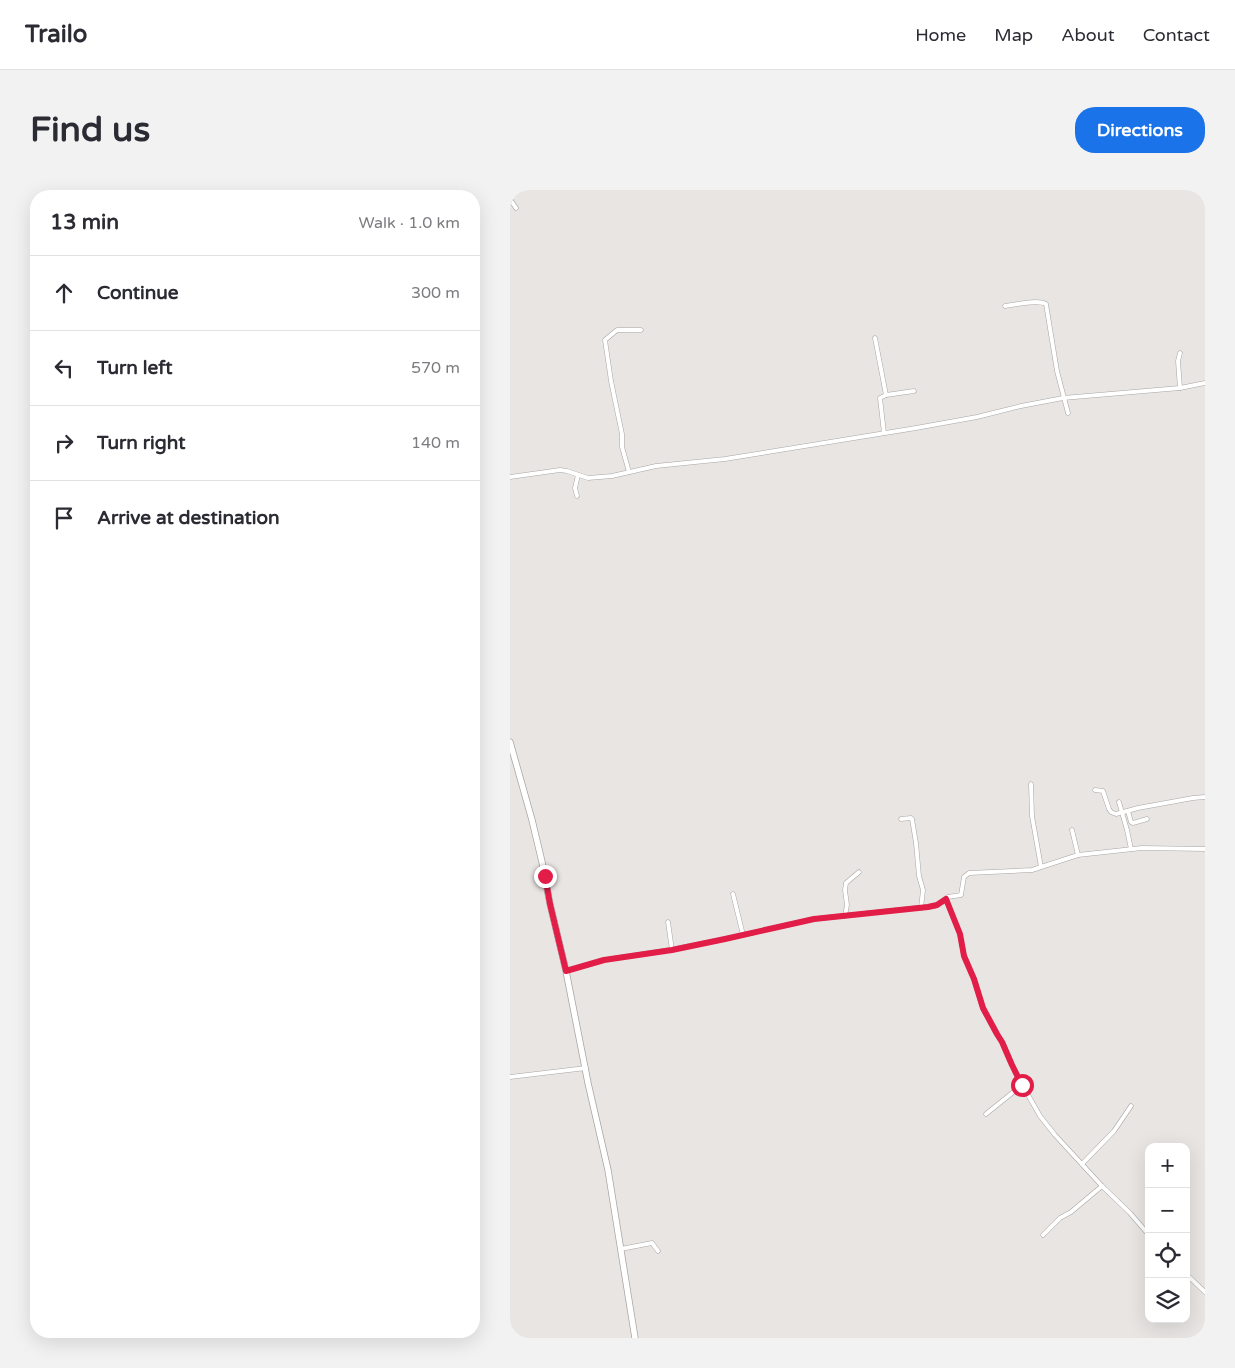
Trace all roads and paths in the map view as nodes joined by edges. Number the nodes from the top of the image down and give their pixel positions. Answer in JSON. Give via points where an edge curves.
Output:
{"nodes":[{"id":1,"x":510,"y":198,"type":"edge"},
{"id":2,"x":516,"y":208,"type":"dead end"},
{"id":3,"x":1005,"y":306,"type":"dead end"},
{"id":4,"x":641,"y":330,"type":"dead end"},
{"id":5,"x":875,"y":338,"type":"dead end"},
{"id":6,"x":1180,"y":353,"type":"dead end"},
{"id":7,"x":1205,"y":383,"type":"edge"},
{"id":8,"x":1180,"y":388,"type":"junction"},
{"id":9,"x":914,"y":391,"type":"dead end"},
{"id":10,"x":886,"y":395,"type":"junction"},
{"id":11,"x":1064,"y":401,"type":"junction"},
{"id":12,"x":1068,"y":413,"type":"dead end"},
{"id":13,"x":884,"y":433,"type":"junction"},
{"id":14,"x":629,"y":472,"type":"junction"},
{"id":15,"x":510,"y":477,"type":"edge"},
{"id":16,"x":577,"y":477,"type":"junction"},
{"id":17,"x":577,"y":496,"type":"dead end"},
{"id":18,"x":510,"y":742,"type":"edge"},
{"id":19,"x":1031,"y":784,"type":"dead end"},
{"id":20,"x":1095,"y":790,"type":"dead end"},
{"id":21,"x":1205,"y":797,"type":"edge"},
{"id":22,"x":1119,"y":802,"type":"dead end"},
{"id":23,"x":1128,"y":811,"type":"junction"},
{"id":24,"x":1122,"y":813,"type":"junction"},
{"id":25,"x":901,"y":819,"type":"dead end"},
{"id":26,"x":1146,"y":819,"type":"dead end"},
{"id":27,"x":1072,"y":830,"type":"dead end"},
{"id":28,"x":1131,"y":849,"type":"junction"},
{"id":29,"x":1205,"y":849,"type":"edge"},
{"id":30,"x":1078,"y":855,"type":"junction"},
{"id":31,"x":1041,"y":866,"type":"junction"},
{"id":32,"x":859,"y":872,"type":"dead end"},
{"id":33,"x":733,"y":894,"type":"dead end"},
{"id":34,"x":946,"y":899,"type":"junction"},
{"id":35,"x":921,"y":908,"type":"junction"},
{"id":36,"x":845,"y":916,"type":"junction"},
{"id":37,"x":668,"y":922,"type":"dead end"},
{"id":38,"x":743,"y":935,"type":"junction"},
{"id":39,"x":672,"y":950,"type":"junction"},
{"id":40,"x":566,"y":971,"type":"junction"},
{"id":41,"x":586,"y":1068,"type":"junction"},
{"id":42,"x":510,"y":1078,"type":"edge"},
{"id":43,"x":1022,"y":1085,"type":"junction"},
{"id":44,"x":1131,"y":1106,"type":"dead end"},
{"id":45,"x":986,"y":1114,"type":"dead end"},
{"id":46,"x":1082,"y":1164,"type":"junction"},
{"id":47,"x":1102,"y":1186,"type":"junction"},
{"id":48,"x":1147,"y":1233,"type":"edge"},
{"id":49,"x":1043,"y":1235,"type":"dead end"},
{"id":50,"x":621,"y":1249,"type":"junction"},
{"id":51,"x":658,"y":1251,"type":"dead end"},
{"id":52,"x":1190,"y":1278,"type":"edge"},
{"id":53,"x":1205,"y":1292,"type":"edge"},
{"id":54,"x":635,"y":1338,"type":"edge"}],
"edges":[{"from":1,"to":2,"type":"street"},
{"from":3,"to":11,"type":"street","via":[[1046,304]]},
{"from":4,"to":14,"type":"street","via":[[616,330],[605,340]]},
{"from":5,"to":10,"type":"street"},
{"from":6,"to":8,"type":"street"},
{"from":7,"to":8,"type":"street"},
{"from":8,"to":11,"type":"street"},
{"from":9,"to":10,"type":"street"},
{"from":10,"to":13,"type":"street","via":[[880,398]]},
{"from":11,"to":12,"type":"street"},
{"from":11,"to":13,"type":"street","via":[[1020,406]]},
{"from":13,"to":14,"type":"street"},
{"from":14,"to":16,"type":"street","via":[[599,478]]},
{"from":15,"to":16,"type":"street","via":[[560,470]]},
{"from":16,"to":17,"type":"street","via":[[574,488]]},
{"from":18,"to":40,"type":"main road","via":[[534,829]]},
{"from":19,"to":31,"type":"street","via":[[1032,816]]},
{"from":20,"to":24,"type":"street","via":[[1103,790],[1111,812]]},
{"from":21,"to":23,"type":"street"},
{"from":22,"to":24,"type":"street"},
{"from":23,"to":24,"type":"street"},
{"from":23,"to":26,"type":"street","via":[[1133,823]]},
{"from":24,"to":28,"type":"street"},
{"from":25,"to":35,"type":"street","via":[[912,819],[922,890]]},
{"from":27,"to":30,"type":"street"},
{"from":28,"to":29,"type":"street"},
{"from":28,"to":30,"type":"street"},
{"from":30,"to":31,"type":"street"},
{"from":31,"to":34,"type":"street","via":[[1030,870],[968,873],[964,877],[962,895]]},
{"from":32,"to":36,"type":"street","via":[[846,884]]},
{"from":33,"to":38,"type":"street"},
{"from":34,"to":35,"type":"street","via":[[937,905]]},
{"from":34,"to":43,"type":"street","via":[[983,1008]]},
{"from":35,"to":36,"type":"street"},
{"from":36,"to":38,"type":"street","via":[[814,919]]},
{"from":37,"to":39,"type":"street"},
{"from":38,"to":39,"type":"street"},
{"from":39,"to":40,"type":"street","via":[[611,958]]},
{"from":40,"to":41,"type":"main road"},
{"from":41,"to":42,"type":"street"},
{"from":41,"to":50,"type":"main road"},
{"from":43,"to":45,"type":"street"},
{"from":43,"to":46,"type":"street","via":[[1043,1121]]},
{"from":44,"to":46,"type":"street","via":[[1114,1131]]},
{"from":46,"to":47,"type":"street"},
{"from":47,"to":48,"type":"street"},
{"from":47,"to":49,"type":"street"},
{"from":50,"to":51,"type":"street","via":[[652,1243]]},
{"from":50,"to":54,"type":"main road"},
{"from":52,"to":53,"type":"street"}]}
